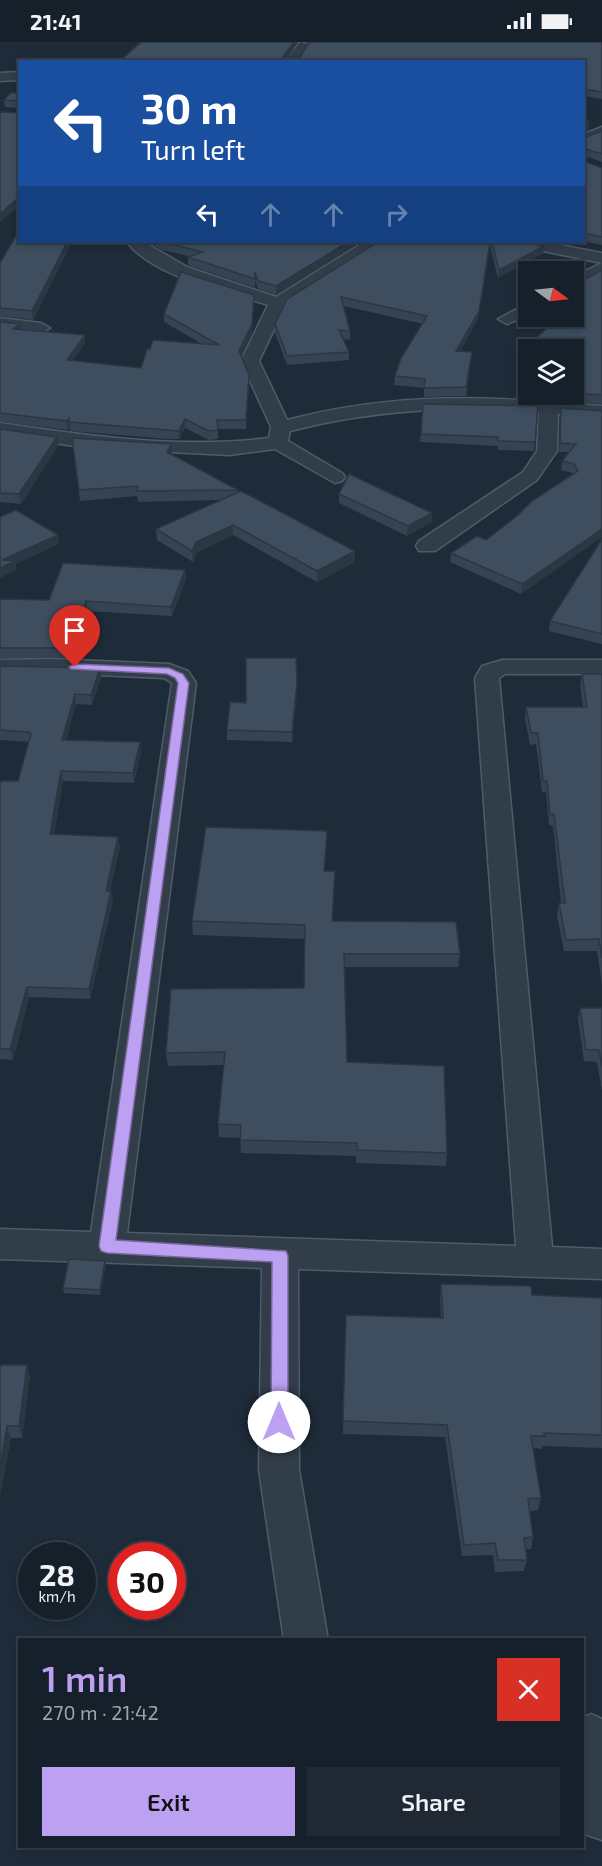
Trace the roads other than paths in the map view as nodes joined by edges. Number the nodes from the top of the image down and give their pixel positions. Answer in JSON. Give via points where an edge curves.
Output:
{"nodes":[{"id":1,"x":304,"y":45,"type":"edge"},
{"id":2,"x":296,"y":60,"type":"edge"},
{"id":3,"x":18,"y":76,"type":"edge"},
{"id":4,"x":0,"y":77,"type":"edge"},
{"id":5,"x":585,"y":121,"type":"edge"},
{"id":6,"x":602,"y":124,"type":"edge"},
{"id":7,"x":602,"y":131,"type":"edge"},
{"id":8,"x":585,"y":139,"type":"edge"},
{"id":9,"x":136,"y":243,"type":"edge"},
{"id":10,"x":372,"y":243,"type":"edge"},
{"id":11,"x":528,"y":243,"type":"edge"},
{"id":12,"x":602,"y":258,"type":"edge"},
{"id":13,"x":602,"y":268,"type":"edge"},
{"id":14,"x":584,"y":278,"type":"edge"},
{"id":15,"x":278,"y":303,"type":"junction"},
{"id":16,"x":518,"y":313,"type":"edge"},
{"id":17,"x":507,"y":319,"type":"dead end"},
{"id":18,"x":0,"y":323,"type":"edge"},
{"id":19,"x":41,"y":328,"type":"dead end"},
{"id":20,"x":549,"y":407,"type":"junction"},
{"id":21,"x":602,"y":412,"type":"edge"},
{"id":22,"x":0,"y":429,"type":"edge"},
{"id":23,"x":279,"y":435,"type":"junction"},
{"id":24,"x":335,"y":477,"type":"dead end"},
{"id":25,"x":427,"y":546,"type":"dead end"},
{"id":26,"x":0,"y":667,"type":"edge"},
{"id":27,"x":602,"y":667,"type":"edge"},
{"id":28,"x":0,"y":1245,"type":"edge"},
{"id":29,"x":107,"y":1246,"type":"junction"},
{"id":30,"x":280,"y":1256,"type":"junction"},
{"id":31,"x":535,"y":1263,"type":"junction"},
{"id":32,"x":602,"y":1264,"type":"edge"},
{"id":33,"x":306,"y":1638,"type":"edge"},
{"id":34,"x":592,"y":1737,"type":"edge"},
{"id":35,"x":602,"y":1817,"type":"edge"}],
"edges":[{"from":1,"to":2,"type":"street"},
{"from":3,"to":4,"type":"street"},
{"from":5,"to":6,"type":"street"},
{"from":7,"to":8,"type":"street"},
{"from":9,"to":15,"type":"street","via":[[146,254],[182,270]]},
{"from":10,"to":15,"type":"street"},
{"from":11,"to":12,"type":"street"},
{"from":13,"to":14,"type":"street"},
{"from":15,"to":23,"type":"street","via":[[250,361]]},
{"from":16,"to":17,"type":"street"},
{"from":18,"to":19,"type":"street"},
{"from":20,"to":21,"type":"street"},
{"from":20,"to":23,"type":"street","via":[[479,402],[354,410]]},
{"from":20,"to":25,"type":"street","via":[[547,452],[530,476]]},
{"from":22,"to":23,"type":"street","via":[[88,442],[229,449]]},
{"from":23,"to":24,"type":"street"},
{"from":26,"to":29,"type":"street","via":[[169,671],[184,683]]},
{"from":27,"to":31,"type":"street","via":[[502,667],[491,671],[487,678]]},
{"from":28,"to":29,"type":"street"},
{"from":29,"to":30,"type":"street"},
{"from":30,"to":31,"type":"street"},
{"from":30,"to":33,"type":"street","via":[[279,1470]]},
{"from":31,"to":32,"type":"street"},
{"from":34,"to":35,"type":"street"}]}
